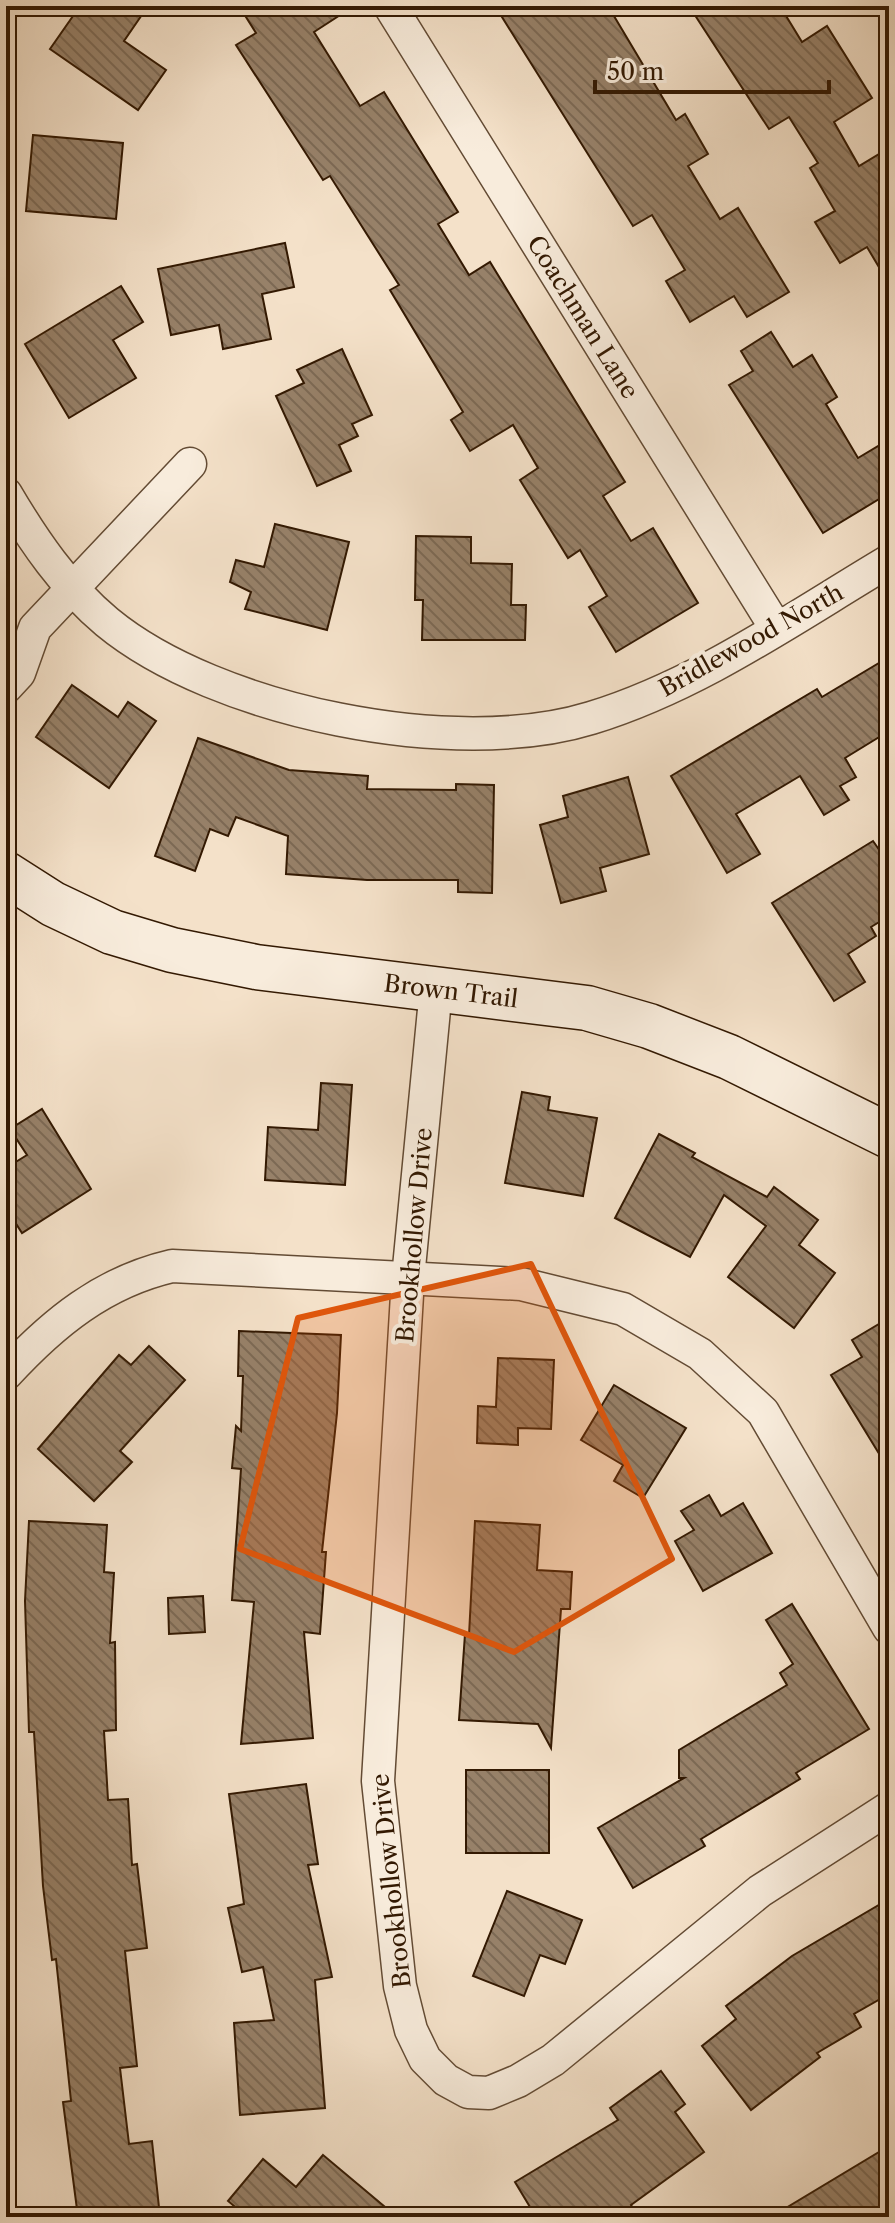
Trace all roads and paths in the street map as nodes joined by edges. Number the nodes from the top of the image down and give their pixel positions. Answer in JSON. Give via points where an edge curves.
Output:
{"nodes":[{"id":1,"x":390,"y":6,"type":"edge"},
{"id":2,"x":190,"y":464,"type":"dead end"},
{"id":3,"x":6,"y":494,"type":"edge"},
{"id":4,"x":889,"y":561,"type":"edge"},
{"id":5,"x":73,"y":588,"type":"junction"},
{"id":6,"x":776,"y":628,"type":"junction"},
{"id":7,"x":21,"y":632,"type":"edge"},
{"id":8,"x":6,"y":687,"type":"edge"},
{"id":9,"x":6,"y":874,"type":"edge"},
{"id":10,"x":436,"y":989,"type":"junction"},
{"id":11,"x":889,"y":1136,"type":"edge"},
{"id":12,"x":408,"y":1278,"type":"junction"},
{"id":13,"x":6,"y":1374,"type":"edge"},
{"id":14,"x":889,"y":1628,"type":"edge"},
{"id":15,"x":889,"y":1808,"type":"edge"}],
"edges":[{"from":1,"to":6,"type":"street","name":"Coachman Lane"},
{"from":2,"to":5,"type":"street"},
{"from":3,"to":5,"type":"street","name":"Bridlewood North","via":[[32,538]]},
{"from":4,"to":6,"type":"street","name":"Bridlewood North"},
{"from":5,"to":6,"type":"street","name":"Bridlewood North","via":[[148,652],[219,686],[360,722],[451,731],[524,730],[588,719],[680,685]]},
{"from":5,"to":7,"type":"street"},
{"from":7,"to":8,"type":"street","via":[[19,673]]},
{"from":9,"to":10,"type":"street","name":"Brown Trail","via":[[112,932],[172,950],[256,967]]},
{"from":10,"to":11,"type":"street","name":"Brown Trail","via":[[587,1008],[649,1026],[729,1057]]},
{"from":10,"to":12,"type":"street","name":"Brookhollow Drive"},
{"from":12,"to":13,"type":"street","via":[[172,1266],[141,1273],[48,1329]]},
{"from":12,"to":14,"type":"street","via":[[521,1284],[623,1309],[700,1354],[763,1412]]},
{"from":12,"to":15,"type":"street","name":"Brookhollow Drive","via":[[378,1781],[400,1986],[425,2059],[468,2092],[489,2093],[518,2081],[553,2060],[760,1891]]}]}
